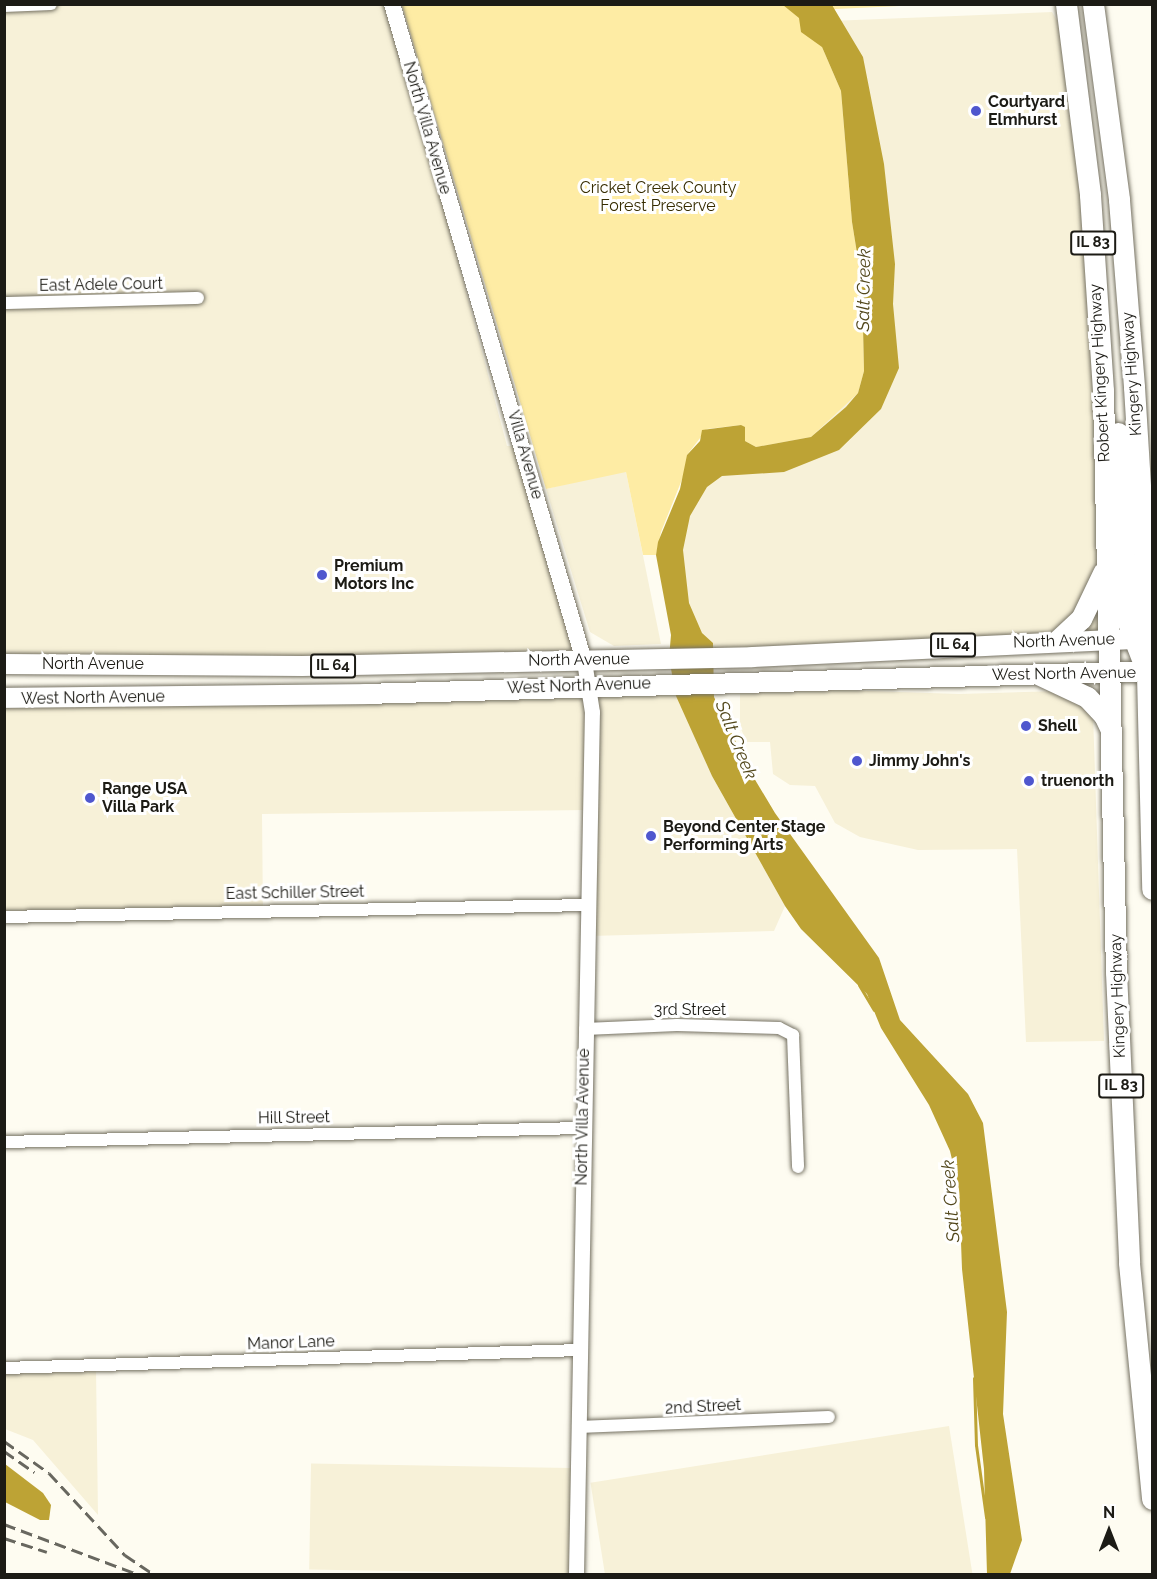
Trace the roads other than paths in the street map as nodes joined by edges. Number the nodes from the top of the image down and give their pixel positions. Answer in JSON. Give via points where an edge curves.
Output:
{"nodes":[{"id":1,"x":51,"y":4,"type":"edge"},
{"id":2,"x":392,"y":4,"type":"edge"},
{"id":3,"x":1055,"y":4,"type":"edge"},
{"id":4,"x":1066,"y":4,"type":"edge"},
{"id":5,"x":1094,"y":4,"type":"edge"},
{"id":6,"x":4,"y":6,"type":"edge"},
{"id":7,"x":1069,"y":31,"type":"junction"},
{"id":8,"x":462,"y":251,"type":"joint"},
{"id":9,"x":198,"y":298,"type":"dead end"},
{"id":10,"x":4,"y":303,"type":"edge"},
{"id":11,"x":1098,"y":315,"type":"junction"},
{"id":12,"x":1107,"y":564,"type":"junction"},
{"id":13,"x":1108,"y":639,"type":"junction"},
{"id":14,"x":1144,"y":639,"type":"edge"},
{"id":15,"x":1058,"y":641,"type":"junction"},
{"id":16,"x":585,"y":661,"type":"junction"},
{"id":17,"x":4,"y":664,"type":"edge"},
{"id":18,"x":1150,"y":671,"type":"edge"},
{"id":19,"x":1108,"y":672,"type":"junction"},
{"id":20,"x":1038,"y":674,"type":"junction"},
{"id":21,"x":589,"y":685,"type":"junction"},
{"id":22,"x":4,"y":698,"type":"edge"},
{"id":23,"x":1113,"y":733,"type":"junction"},
{"id":24,"x":1151,"y":747,"type":"edge"},
{"id":25,"x":1152,"y":889,"type":"edge"},
{"id":26,"x":586,"y":905,"type":"junction"},
{"id":27,"x":4,"y":917,"type":"edge"},
{"id":28,"x":585,"y":1029,"type":"junction"},
{"id":29,"x":583,"y":1128,"type":"junction"},
{"id":30,"x":4,"y":1142,"type":"edge"},
{"id":31,"x":798,"y":1167,"type":"dead end"},
{"id":32,"x":579,"y":1350,"type":"junction"},
{"id":33,"x":4,"y":1368,"type":"edge"},
{"id":34,"x":829,"y":1417,"type":"dead end"},
{"id":35,"x":578,"y":1427,"type":"junction"},
{"id":36,"x":1152,"y":1499,"type":"edge"},
{"id":37,"x":576,"y":1575,"type":"edge"}],
"edges":[{"from":1,"to":6,"type":"street"},
{"from":2,"to":8,"type":"main road","name":"North Villa Avenue"},
{"from":3,"to":7,"type":"highway"},
{"from":4,"to":7,"type":"highway","name":"Robert Kingery Highway","number":"IL 83"},
{"from":5,"to":14,"type":"highway","name":"Kingery Highway","number":"IL 83","via":[[1119,200],[1135,399]]},
{"from":7,"to":11,"type":"highway","name":"Robert Kingery Highway","number":"IL 83","via":[[1090,195]]},
{"from":8,"to":16,"type":"main road","name":"Villa Avenue"},
{"from":9,"to":10,"type":"street","name":"East Adele Court"},
{"from":11,"to":12,"type":"highway","name":"Robert Kingery Highway","number":"IL 83"},
{"from":11,"to":14,"type":"highway","via":[[1113,352],[1127,620]]},
{"from":12,"to":13,"type":"highway","name":"Kingery Highway","number":"IL 83"},
{"from":12,"to":15,"type":"highway","via":[[1088,608]]},
{"from":13,"to":14,"type":"main road","name":"North Avenue","number":"IL 64"},
{"from":13,"to":15,"type":"main road","name":"North Avenue","number":"IL 64"},
{"from":13,"to":19,"type":"highway","name":"Kingery Highway","number":"IL 83"},
{"from":14,"to":18,"type":"highway","name":"Kingery Highway","number":"IL 83"},
{"from":15,"to":16,"type":"main road","name":"North Avenue","number":"IL 64","via":[[752,657]]},
{"from":16,"to":17,"type":"main road","name":"North Avenue","number":"IL 64","via":[[302,666]]},
{"from":16,"to":21,"type":"street","name":"North Villa Avenue"},
{"from":18,"to":19,"type":"main road","name":"West North Avenue","number":"IL 64"},
{"from":18,"to":24,"type":"highway","name":"Kingery Highway","number":"IL 83"},
{"from":19,"to":20,"type":"main road","name":"West North Avenue","number":"IL 64"},
{"from":19,"to":23,"type":"highway","name":"Kingery Highway","number":"IL 83"},
{"from":20,"to":21,"type":"main road","name":"West North Avenue","number":"IL 64"},
{"from":20,"to":23,"type":"highway","via":[[1087,697],[1104,715]]},
{"from":21,"to":22,"type":"main road","name":"West North Avenue","number":"IL 64","via":[[365,694]]},
{"from":21,"to":26,"type":"street","name":"North Villa Avenue","via":[[592,711]]},
{"from":23,"to":36,"type":"highway","name":"Kingery Highway","number":"IL 83","via":[[1116,972],[1129,1263]]},
{"from":24,"to":25,"type":"highway","name":"Kingery Highway","number":"IL 83"},
{"from":26,"to":27,"type":"street","name":"East Schiller Street"},
{"from":26,"to":28,"type":"street","name":"North Villa Avenue"},
{"from":28,"to":29,"type":"street","name":"North Villa Avenue"},
{"from":28,"to":31,"type":"street","name":"3rd Street","via":[[745,1027],[779,1028],[793,1035]]},
{"from":29,"to":30,"type":"street","name":"Hill Street"},
{"from":29,"to":32,"type":"street","name":"North Villa Avenue"},
{"from":32,"to":33,"type":"street","name":"Manor Lane"},
{"from":32,"to":35,"type":"street","name":"North Villa Avenue"},
{"from":34,"to":35,"type":"street","name":"2nd Street"},
{"from":35,"to":37,"type":"street","name":"North Villa Avenue"}]}
